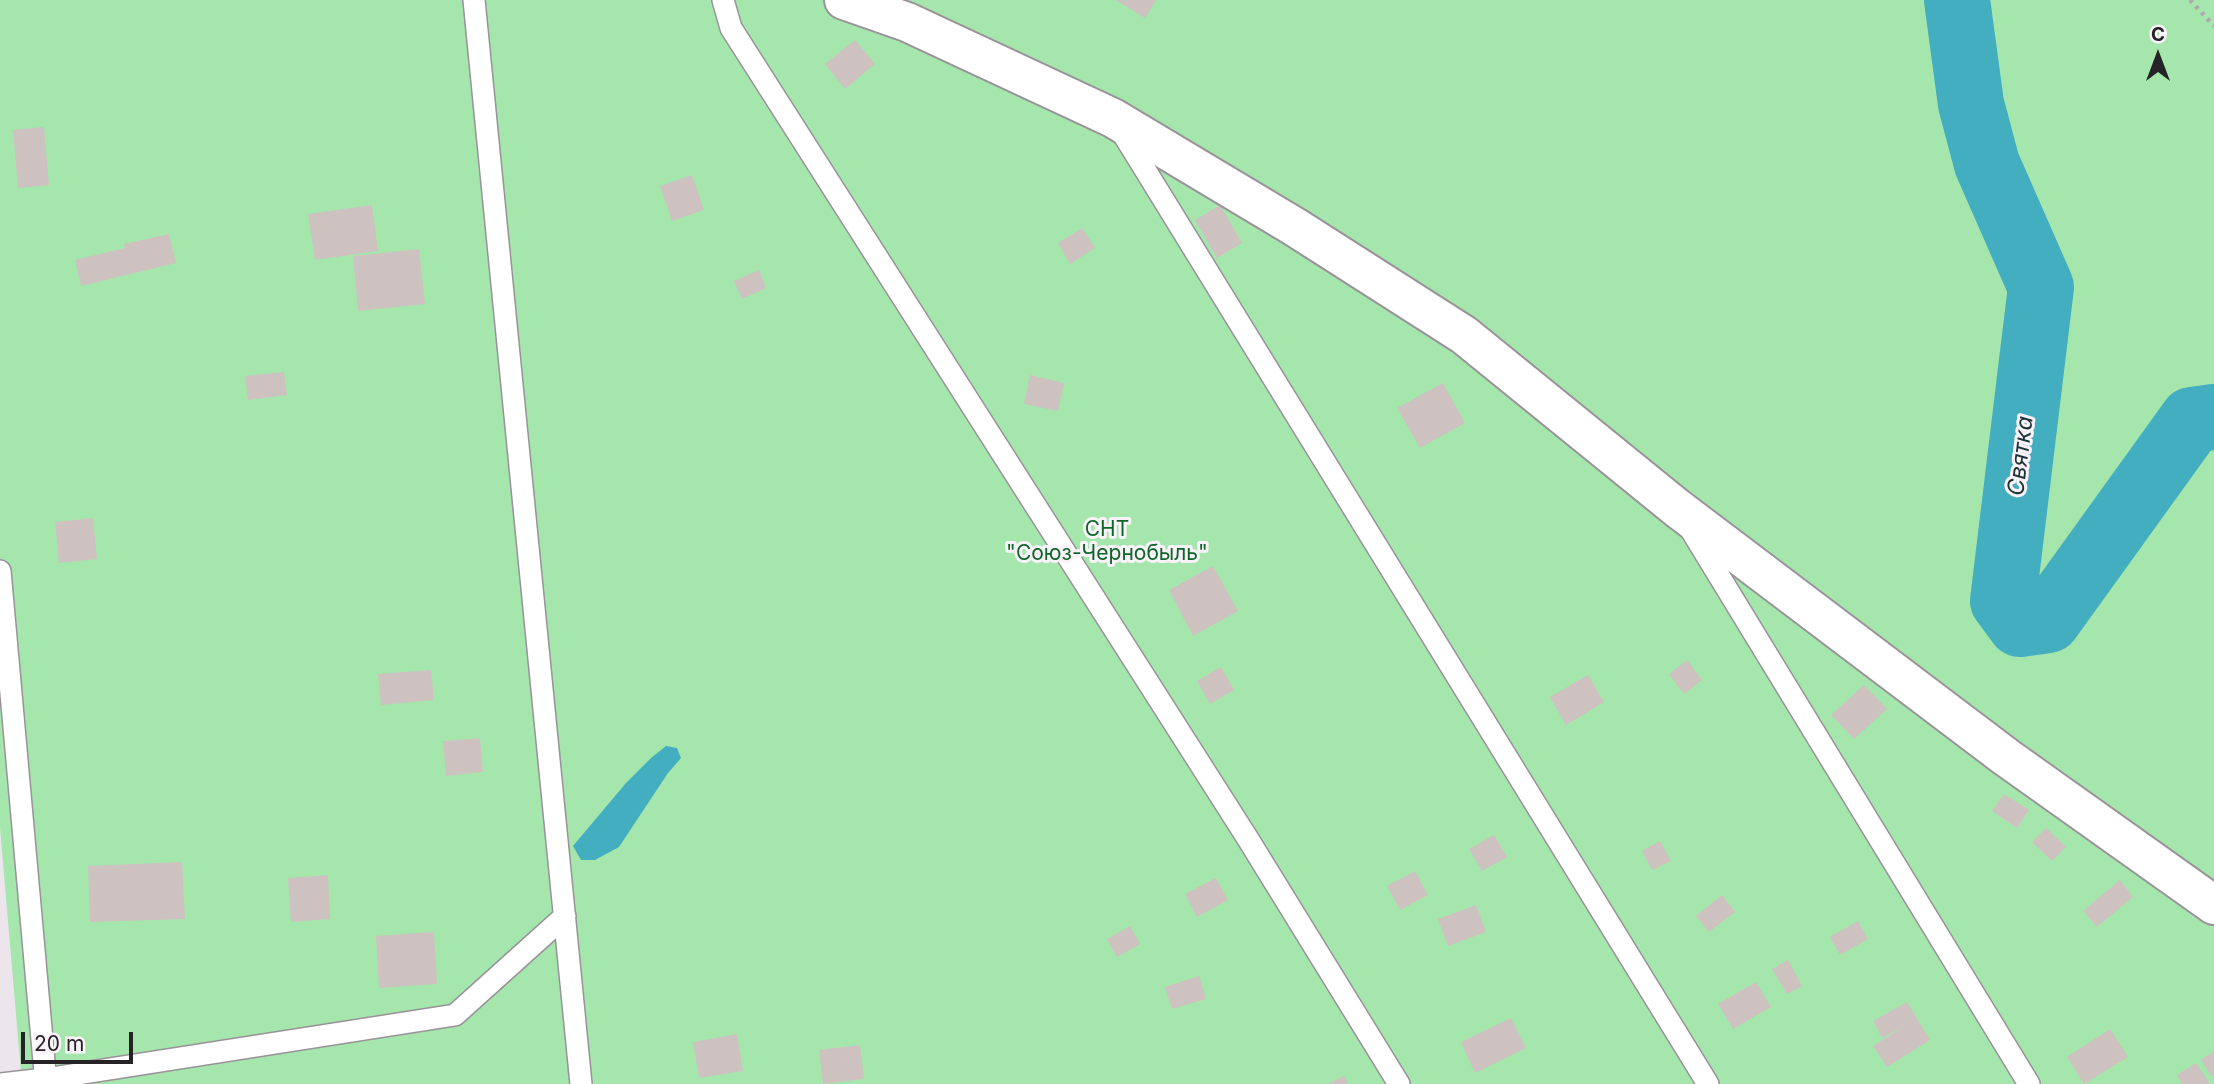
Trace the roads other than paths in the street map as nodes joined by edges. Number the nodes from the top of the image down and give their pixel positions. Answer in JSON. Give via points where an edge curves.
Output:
{"nodes":[{"id":1,"x":474,"y":0,"type":"edge"},
{"id":2,"x":723,"y":0,"type":"edge"},
{"id":3,"x":844,"y":0,"type":"edge"},
{"id":4,"x":1113,"y":118,"type":"junction"},
{"id":5,"x":1677,"y":508,"type":"junction"},
{"id":6,"x":0,"y":571,"type":"edge"},
{"id":7,"x":2214,"y":905,"type":"edge"},
{"id":8,"x":565,"y":916,"type":"junction"},
{"id":9,"x":45,"y":1082,"type":"edge"},
{"id":10,"x":0,"y":1084,"type":"edge"},
{"id":11,"x":580,"y":1084,"type":"edge"},
{"id":12,"x":1399,"y":1084,"type":"edge"},
{"id":13,"x":1708,"y":1084,"type":"edge"},
{"id":14,"x":2029,"y":1084,"type":"edge"}],
"edges":[{"from":1,"to":8,"type":"lane"},
{"from":2,"to":12,"type":"lane","via":[[731,28]]},
{"from":3,"to":4,"type":"street","via":[[907,22]]},
{"from":4,"to":5,"type":"street","via":[[1464,335]]},
{"from":4,"to":13,"type":"lane"},
{"from":5,"to":7,"type":"street","via":[[2006,757]]},
{"from":5,"to":14,"type":"lane"},
{"from":6,"to":9,"type":"lane"},
{"from":8,"to":9,"type":"lane","via":[[455,1015]]},
{"from":8,"to":11,"type":"lane"},
{"from":9,"to":10,"type":"lane"}]}
